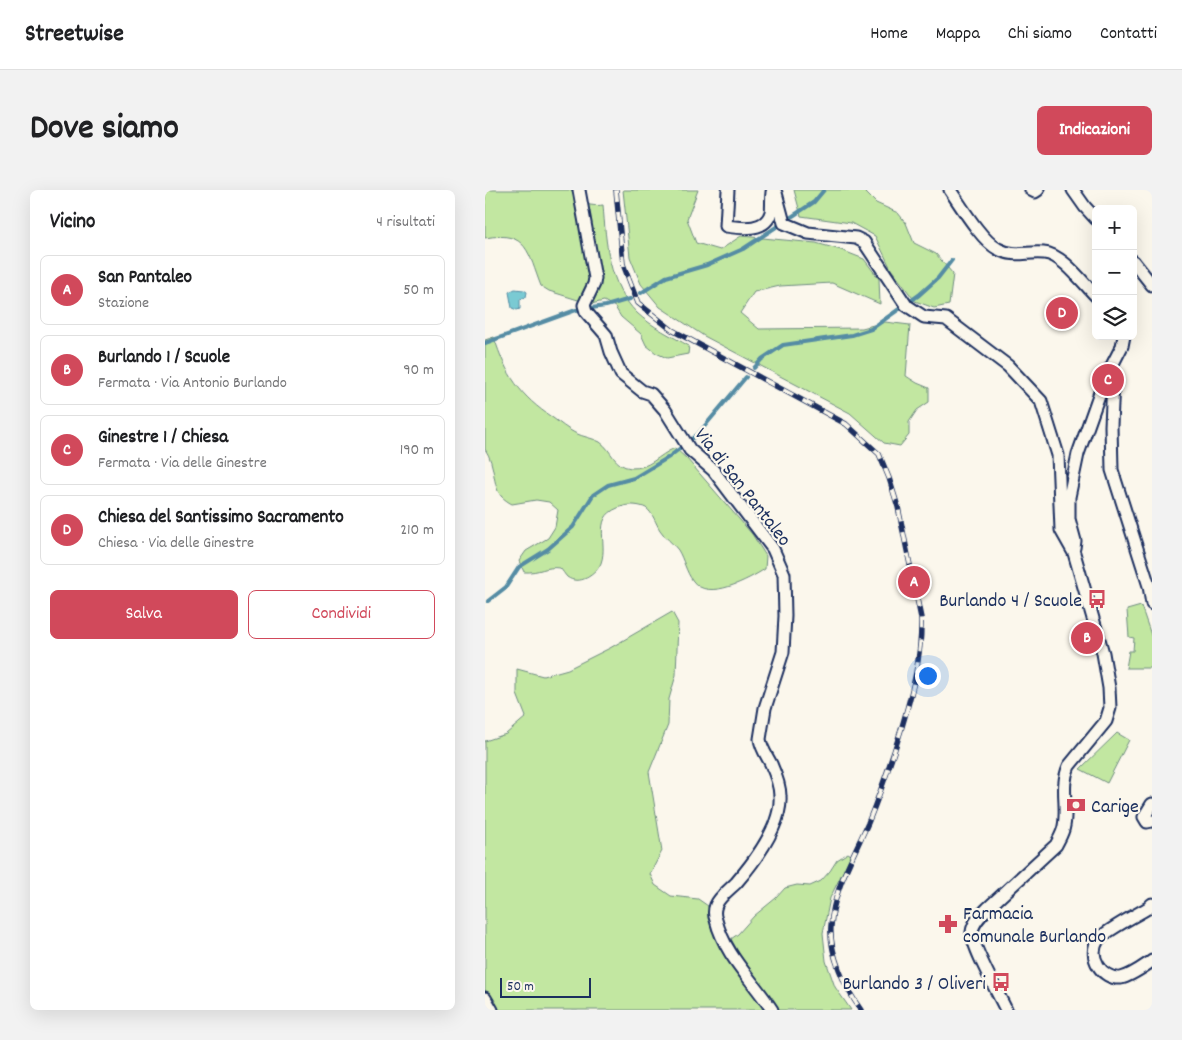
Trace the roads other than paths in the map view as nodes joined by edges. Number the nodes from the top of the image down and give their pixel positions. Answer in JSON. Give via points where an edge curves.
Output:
{"nodes":[{"id":1,"x":579,"y":190,"type":"edge"},
{"id":2,"x":728,"y":190,"type":"edge"},
{"id":3,"x":950,"y":190,"type":"edge"},
{"id":4,"x":1031,"y":190,"type":"edge"},
{"id":5,"x":1038,"y":190,"type":"edge"},
{"id":6,"x":1073,"y":190,"type":"edge"},
{"id":7,"x":1092,"y":215,"type":"edge"},
{"id":8,"x":1137,"y":266,"type":"edge"},
{"id":9,"x":1152,"y":284,"type":"edge"},
{"id":10,"x":1095,"y":295,"type":"edge"},
{"id":11,"x":1123,"y":340,"type":"edge"},
{"id":12,"x":1108,"y":374,"type":"junction"},
{"id":13,"x":1074,"y":552,"type":"junction"},
{"id":14,"x":1152,"y":604,"type":"edge"},
{"id":15,"x":1152,"y":804,"type":"edge"},
{"id":16,"x":1152,"y":821,"type":"edge"},
{"id":17,"x":1152,"y":904,"type":"edge"},
{"id":18,"x":1152,"y":961,"type":"edge"},
{"id":19,"x":485,"y":998,"type":"edge"},
{"id":20,"x":492,"y":1010,"type":"edge"},
{"id":21,"x":772,"y":1010,"type":"edge"},
{"id":22,"x":1006,"y":1010,"type":"edge"}],
"edges":[{"from":1,"to":21,"type":"street","name":"Via di San Pantaleo","via":[[595,278],[584,305],[586,312],[606,334],[621,374],[641,392],[651,394],[665,410],[690,450],[713,470],[773,549],[784,574],[783,652],[765,708],[760,740],[779,791],[778,819],[743,875],[717,902],[715,910],[726,945]]},
{"from":2,"to":13,"type":"street","via":[[726,226],[745,228],[762,224],[771,213],[774,191],[784,223],[808,233],[855,238],[864,242],[906,305],[924,317],[946,319],[1008,366],[1041,401],[1058,455],[1061,530]]},
{"from":3,"to":10,"type":"street","via":[[992,246],[1018,255],[1043,252],[1053,255]]},
{"from":4,"to":5,"type":"street"},
{"from":6,"to":7,"type":"street"},
{"from":8,"to":9,"type":"street"},
{"from":11,"to":12,"type":"street"},
{"from":12,"to":13,"type":"street","via":[[1078,454],[1071,485],[1068,507]]},
{"from":12,"to":14,"type":"street","via":[[1113,381],[1112,470]]},
{"from":13,"to":22,"type":"street","via":[[1103,654],[1110,708],[1106,721],[1066,772],[1064,828],[1056,845],[979,917],[972,931],[975,946]]},
{"from":15,"to":16,"type":"street","via":[[1144,817],[1147,822]]},
{"from":17,"to":18,"type":"street","via":[[1099,938],[1095,958],[1102,972],[1115,978],[1128,975]]},
{"from":19,"to":20,"type":"street"}]}
